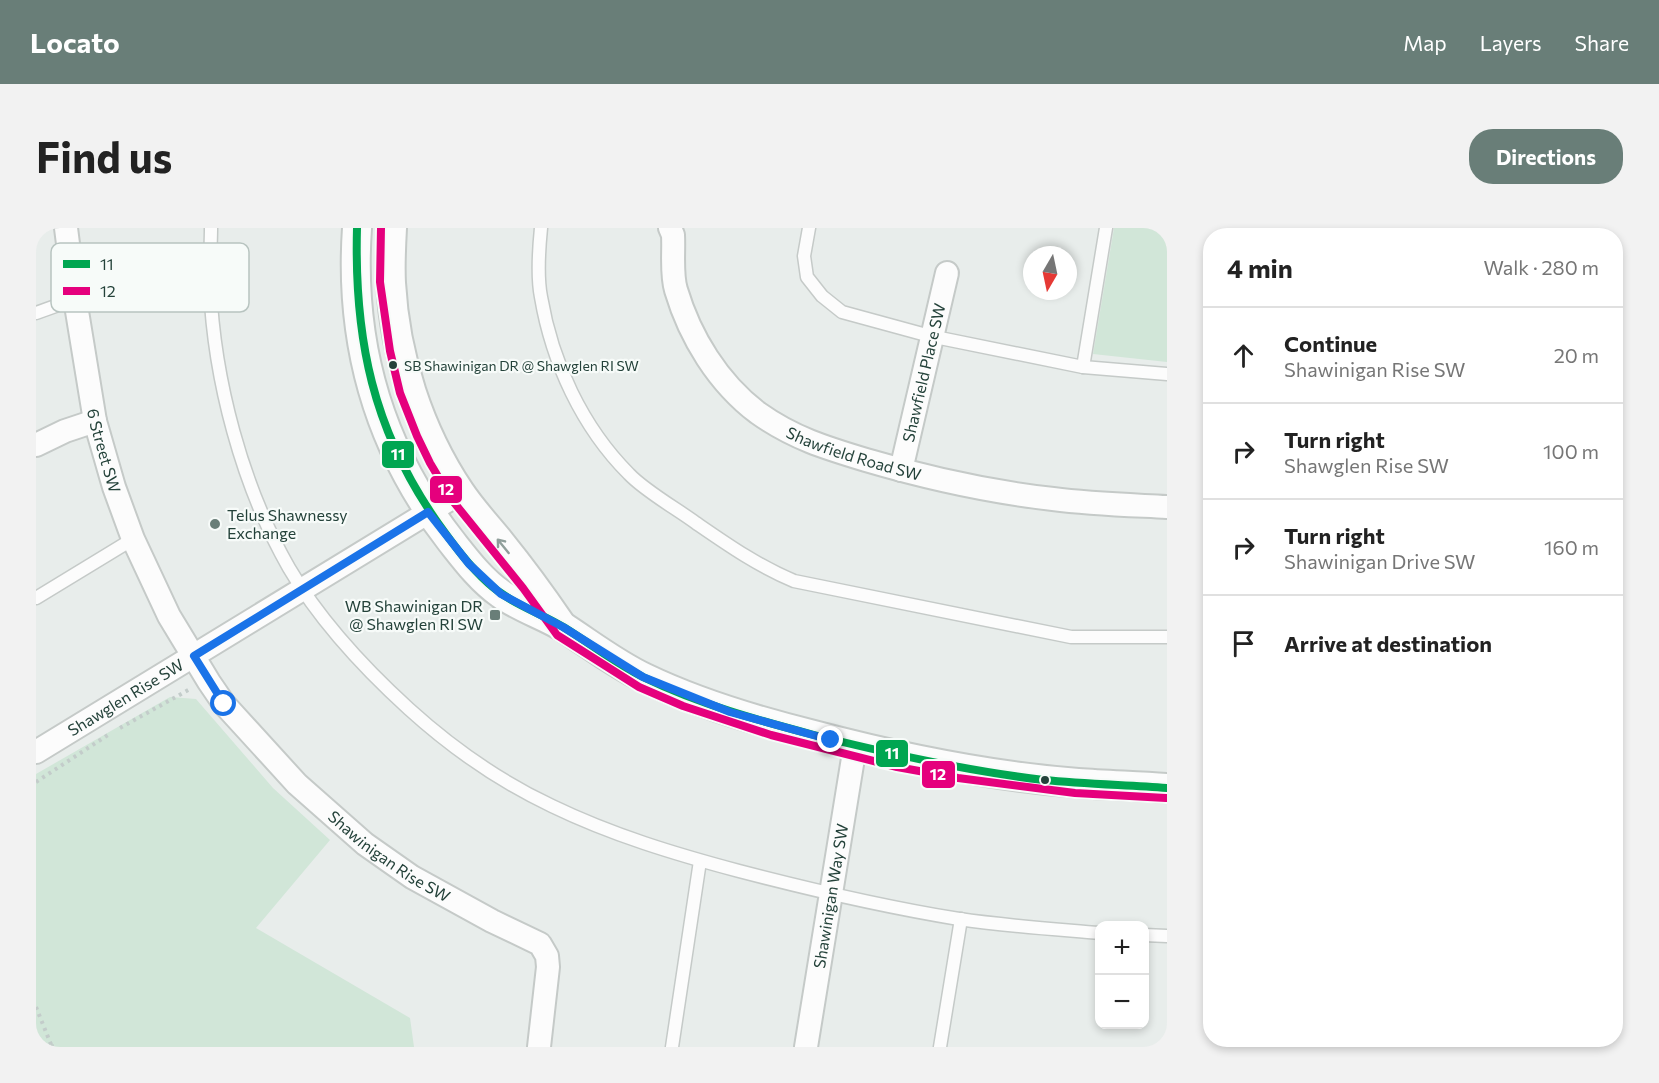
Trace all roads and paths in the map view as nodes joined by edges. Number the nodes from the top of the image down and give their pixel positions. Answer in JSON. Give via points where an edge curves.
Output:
{"nodes":[{"id":1,"x":66,"y":228,"type":"edge"},
{"id":2,"x":211,"y":228,"type":"edge"},
{"id":3,"x":357,"y":228,"type":"edge"},
{"id":4,"x":392,"y":228,"type":"edge"},
{"id":5,"x":541,"y":228,"type":"edge"},
{"id":6,"x":670,"y":228,"type":"edge"},
{"id":7,"x":809,"y":228,"type":"edge"},
{"id":8,"x":1106,"y":228,"type":"edge"},
{"id":9,"x":68,"y":243,"type":"edge"},
{"id":10,"x":211,"y":243,"type":"edge"},
{"id":11,"x":947,"y":273,"type":"dead end"},
{"id":12,"x":51,"y":308,"type":"edge"},
{"id":13,"x":77,"y":312,"type":"edge"},
{"id":14,"x":212,"y":312,"type":"edge"},
{"id":15,"x":36,"y":313,"type":"edge"},
{"id":16,"x":930,"y":336,"type":"junction"},
{"id":17,"x":1083,"y":367,"type":"junction"},
{"id":18,"x":1167,"y":374,"type":"edge"},
{"id":19,"x":95,"y":421,"type":"junction"},
{"id":20,"x":36,"y":445,"type":"edge"},
{"id":21,"x":901,"y":470,"type":"junction"},
{"id":22,"x":460,"y":493,"type":"junction"},
{"id":23,"x":1167,"y":507,"type":"edge"},
{"id":24,"x":428,"y":512,"type":"junction"},
{"id":25,"x":133,"y":538,"type":"junction"},
{"id":26,"x":303,"y":590,"type":"junction"},
{"id":27,"x":36,"y":597,"type":"edge"},
{"id":28,"x":563,"y":627,"type":"junction"},
{"id":29,"x":1167,"y":637,"type":"edge"},
{"id":30,"x":194,"y":656,"type":"junction"},
{"id":31,"x":209,"y":682,"type":"junction"},
{"id":32,"x":855,"y":746,"type":"junction"},
{"id":33,"x":36,"y":752,"type":"edge"},
{"id":34,"x":36,"y":782,"type":"edge"},
{"id":35,"x":1167,"y":788,"type":"edge"},
{"id":36,"x":700,"y":861,"type":"junction"},
{"id":37,"x":831,"y":894,"type":"junction"},
{"id":38,"x":961,"y":919,"type":"junction"},
{"id":39,"x":1095,"y":932,"type":"edge"},
{"id":40,"x":1149,"y":935,"type":"edge"},
{"id":41,"x":1167,"y":936,"type":"edge"},
{"id":42,"x":36,"y":1007,"type":"edge"},
{"id":43,"x":36,"y":1043,"type":"edge"},
{"id":44,"x":51,"y":1046,"type":"edge"},
{"id":45,"x":57,"y":1047,"type":"edge"},
{"id":46,"x":539,"y":1047,"type":"edge"},
{"id":47,"x":672,"y":1047,"type":"edge"},
{"id":48,"x":806,"y":1047,"type":"edge"},
{"id":49,"x":940,"y":1047,"type":"edge"}],
"edges":[{"from":1,"to":9,"type":"street","name":"6 Street SW"},
{"from":2,"to":10,"type":"lane"},
{"from":3,"to":24,"type":"street","via":[[358,310],[365,365],[395,454]]},
{"from":4,"to":22,"type":"street","via":[[392,302],[407,379],[427,432]]},
{"from":5,"to":29,"type":"lane","via":[[540,295],[571,394],[630,476],[744,556],[794,580],[1071,637]]},
{"from":6,"to":21,"type":"street","name":"Shawfield Road SW","via":[[675,287],[695,337],[741,398],[811,443]]},
{"from":7,"to":16,"type":"lane","via":[[804,256],[807,277],[822,296],[842,312]]},
{"from":8,"to":17,"type":"lane"},
{"from":11,"to":16,"type":"street","name":"Shawfield Place SW"},
{"from":12,"to":15,"type":"lane"},
{"from":13,"to":19,"type":"street","name":"6 Street SW"},
{"from":14,"to":26,"type":"lane","via":[[228,414],[258,506]]},
{"from":16,"to":17,"type":"lane"},
{"from":16,"to":21,"type":"street","name":"Shawfield Place SW"},
{"from":17,"to":18,"type":"lane"},
{"from":19,"to":20,"type":"street"},
{"from":19,"to":25,"type":"street","name":"6 Street SW"},
{"from":21,"to":23,"type":"street","name":"Shawfield Road SW","via":[[1054,500]]},
{"from":22,"to":24,"type":"street","name":"Shawglen Rise SW"},
{"from":28,"to":22,"type":"street","one_way":true},
{"from":24,"to":26,"type":"street","name":"Shawglen Rise SW"},
{"from":24,"to":28,"type":"street","via":[[469,564],[501,594]]},
{"from":25,"to":27,"type":"lane"},
{"from":25,"to":30,"type":"street","name":"6 Street SW","via":[[169,616]]},
{"from":26,"to":30,"type":"street","name":"Shawglen Rise SW"},
{"from":26,"to":36,"type":"lane","via":[[378,681],[470,759],[581,820]]},
{"from":28,"to":32,"type":"street","via":[[643,677],[686,696]]},
{"from":30,"to":31,"type":"street","name":"Shawinigan Rise SW"},
{"from":30,"to":33,"type":"street","name":"Shawglen Rise SW"},
{"from":31,"to":34,"type":"path","via":[[183,692],[112,732]]},
{"from":31,"to":46,"type":"street","name":"Shawinigan Rise SW","via":[[224,704],[297,784],[365,844],[412,877],[540,944],[548,967]]},
{"from":32,"to":35,"type":"street","via":[[993,772],[1076,783]]},
{"from":32,"to":37,"type":"street","name":"Shawinigan Way SW"},
{"from":36,"to":37,"type":"lane"},
{"from":36,"to":47,"type":"lane"},
{"from":37,"to":38,"type":"lane"},
{"from":37,"to":48,"type":"street","name":"Shawinigan Way SW"},
{"from":38,"to":39,"type":"lane"},
{"from":38,"to":49,"type":"lane"},
{"from":40,"to":41,"type":"lane"},
{"from":42,"to":44,"type":"path"},
{"from":43,"to":44,"type":"path"},
{"from":44,"to":45,"type":"path"}]}
